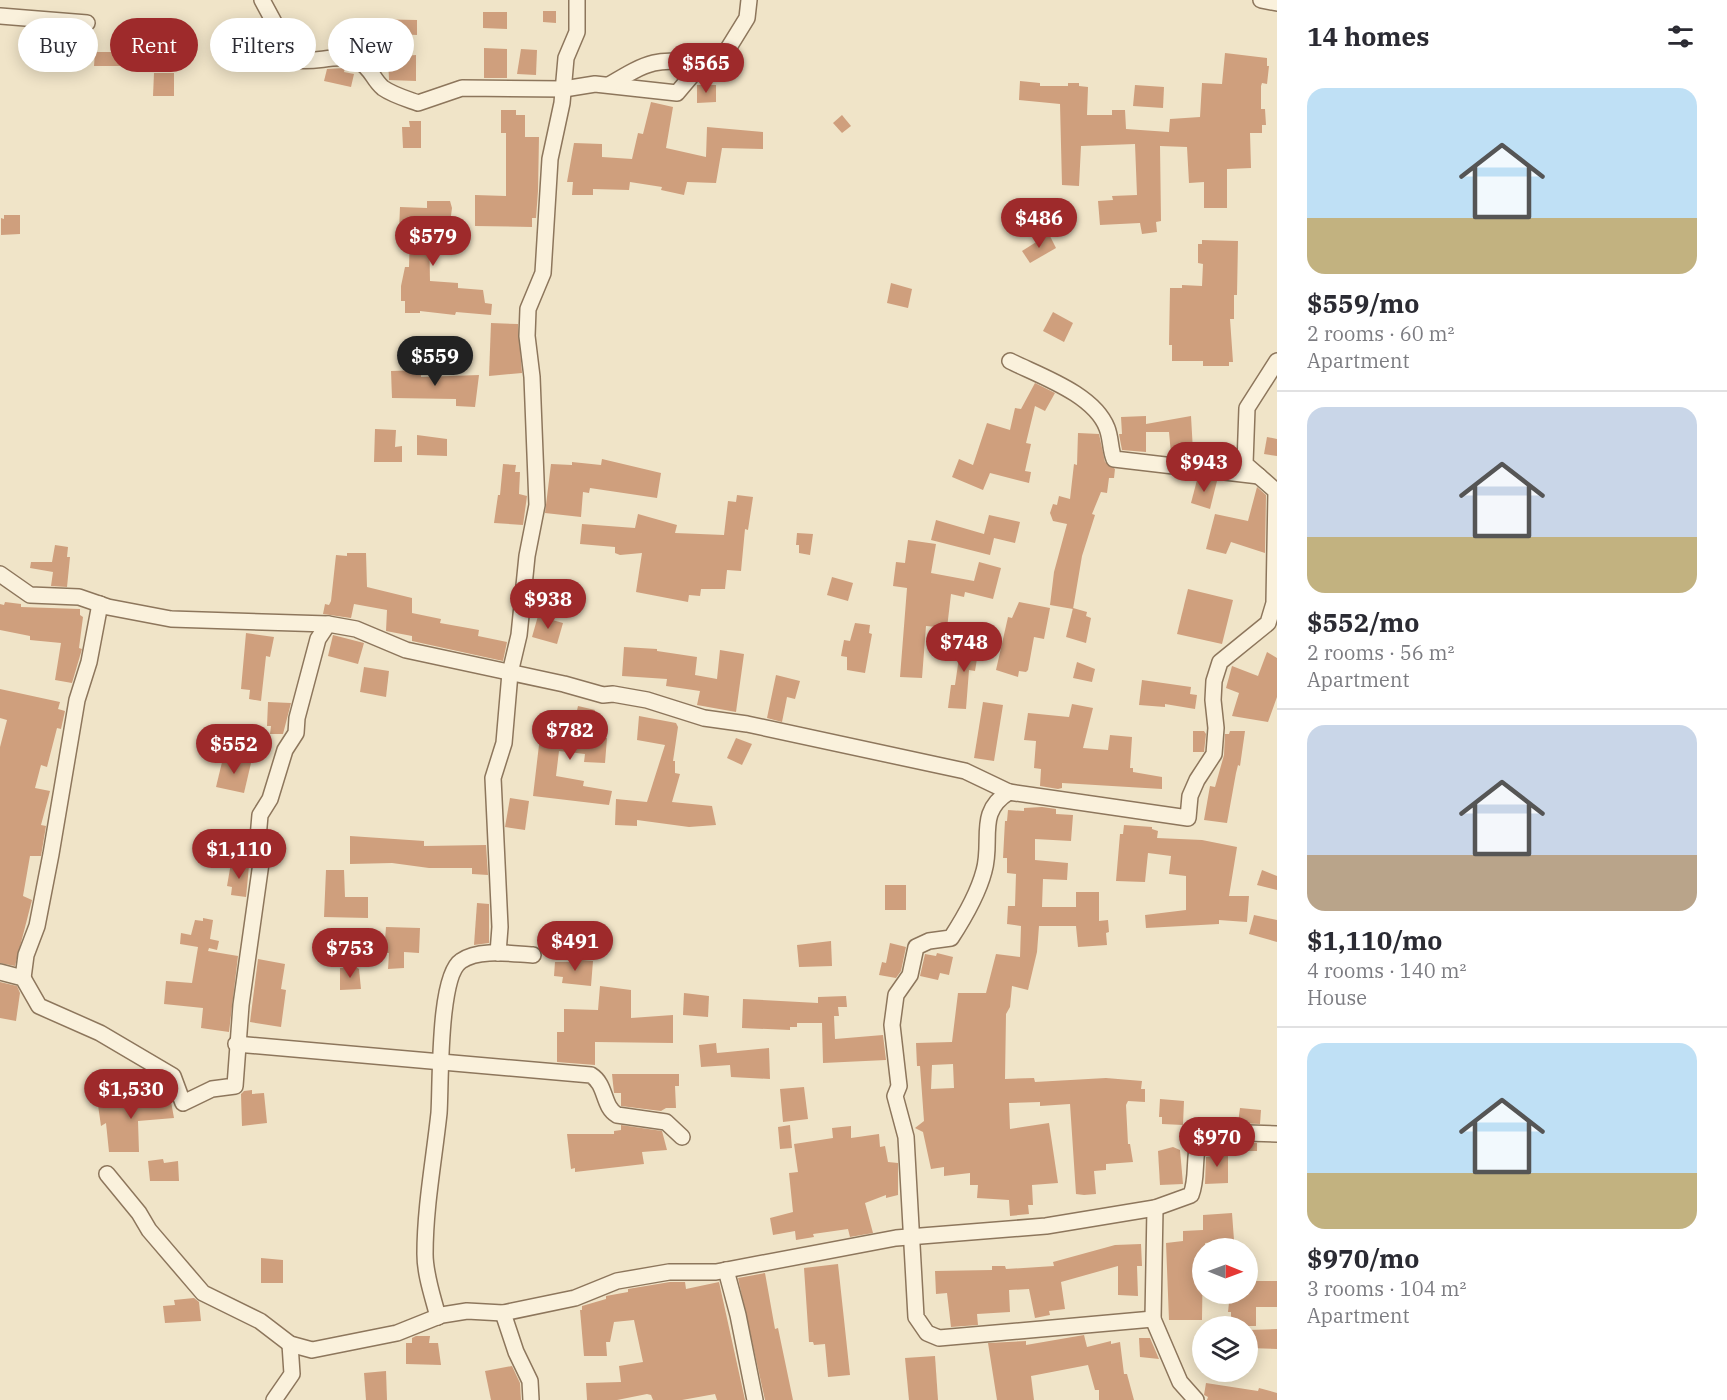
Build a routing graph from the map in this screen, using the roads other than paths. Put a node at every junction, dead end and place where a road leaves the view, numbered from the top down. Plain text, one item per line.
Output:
1 (262, 0) edge
2 (577, 0) edge
3 (749, 0) edge
4 (1262, 0) edge
5 (1277, 3) edge
6 (0, 16) edge
7 (25, 18) edge
8 (703, 66) junction
9 (609, 85) junction
10 (564, 89) junction
11 (1010, 361) dead end
12 (1277, 361) edge
13 (1259, 476) junction
14 (1277, 491) edge
15 (0, 573) edge
16 (100, 604) junction
17 (328, 624) junction
18 (510, 673) junction
19 (1009, 792) junction
20 (498, 953) junction
21 (533, 956) dead end
22 (0, 972) edge
23 (23, 978) junction
24 (236, 1044) junction
25 (440, 1064) junction
26 (1277, 1134) edge
27 (682, 1137) dead end
28 (107, 1174) dead end
29 (1155, 1208) junction
30 (913, 1237) junction
31 (726, 1270) junction
32 (504, 1313) junction
33 (438, 1317) junction
34 (1153, 1319) junction
35 (291, 1344) junction
36 (274, 1400) edge
37 (531, 1400) edge
38 (755, 1400) edge
39 (1196, 1400) edge

1 - 10 street
2 - 10 street
3 - 8 street
4 - 5 street
6 - 7 street
8 - 9 street
8 - 9 street
9 - 10 street
10 - 18 street
11 - 13 street
12 - 13 street
13 - 14 street
14 - 19 street
15 - 16 street
16 - 17 street
16 - 23 street
17 - 18 street
17 - 24 street
18 - 19 street
18 - 20 street
19 - 30 street
20 - 21 street
20 - 25 street
22 - 23 street
23 - 24 street
24 - 25 street
25 - 27 street
25 - 33 street
26 - 29 street
28 - 35 street
29 - 30 street
29 - 34 street
30 - 31 street
30 - 34 street
31 - 32 street
31 - 38 street
32 - 33 street
32 - 37 street
33 - 35 street
34 - 39 street
35 - 36 street

